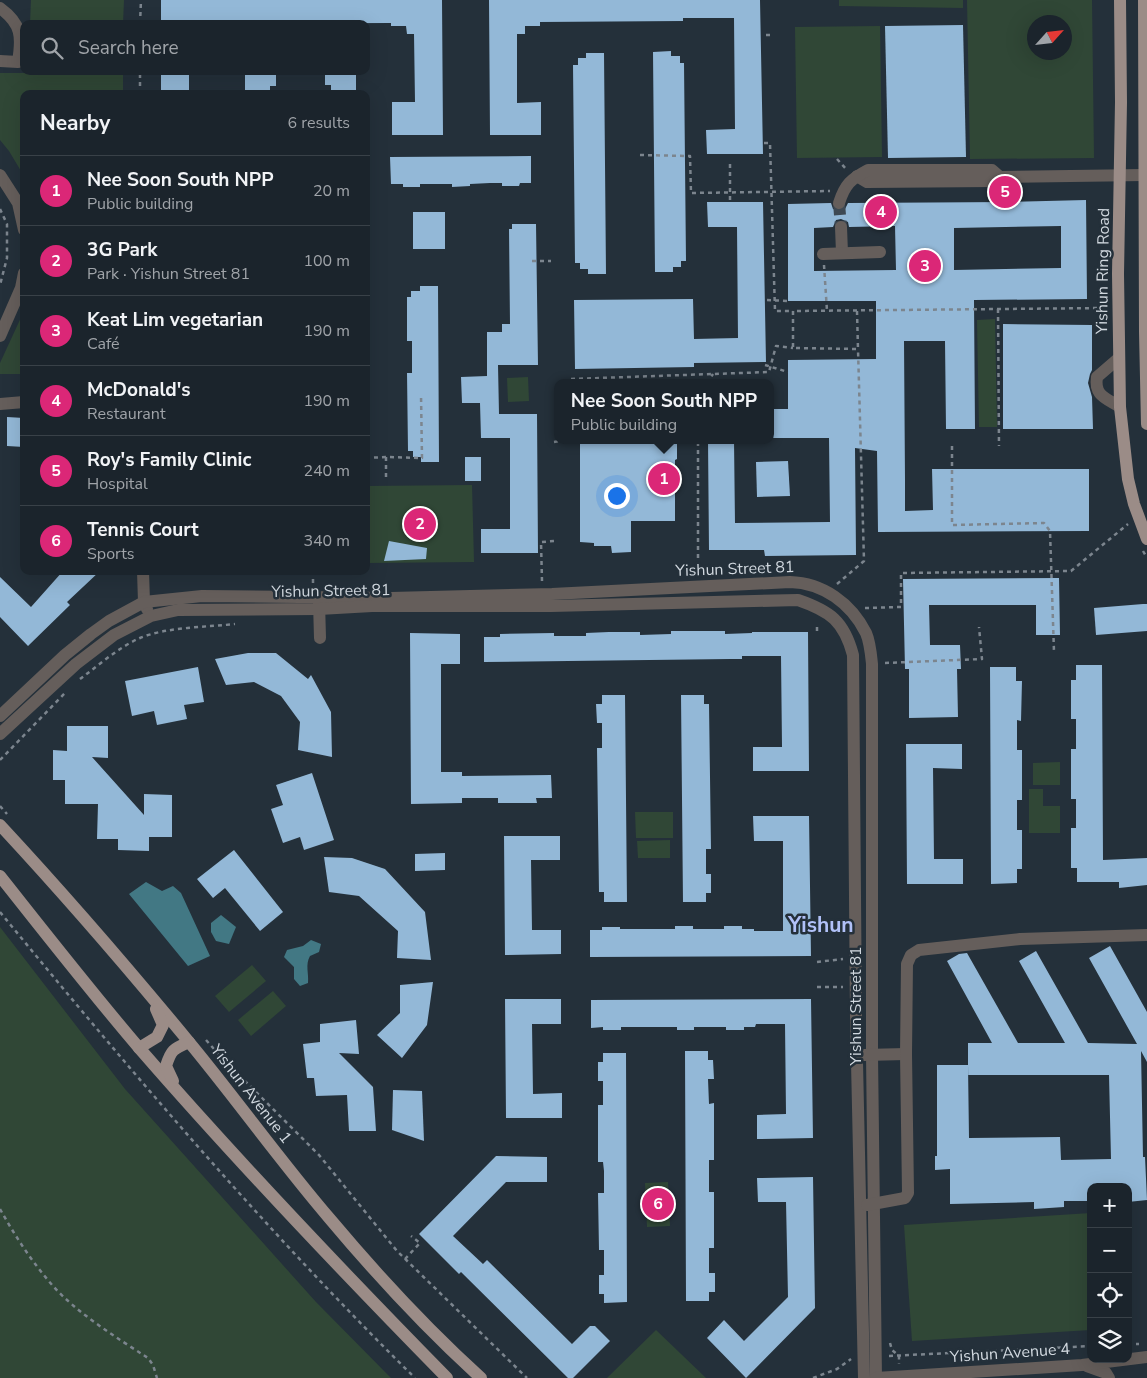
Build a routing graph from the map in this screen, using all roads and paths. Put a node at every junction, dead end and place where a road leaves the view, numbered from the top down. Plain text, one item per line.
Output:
1 (141, 0) edge
2 (1120, 0) edge
3 (1144, 0) edge
4 (0, 8) edge
5 (140, 20) edge
6 (766, 35) dead end
7 (772, 35) dead end
8 (20, 37) edge
9 (20, 48) edge
10 (0, 62) edge
11 (140, 75) edge
12 (140, 90) edge
13 (764, 143) dead end
14 (640, 155) dead end
15 (730, 164) dead end
16 (0, 175) edge
17 (1121, 175) junction
18 (1144, 175) junction
19 (730, 192) junction
20 (772, 192) junction
21 (841, 197) joint
22 (730, 204) dead end
23 (0, 209) edge
24 (20, 212) edge
25 (841, 227) tunnel mouth
26 (880, 252) dead end
27 (824, 254) joint
28 (842, 254) junction
29 (532, 261) dead end
30 (551, 261) dead end
31 (0, 285) edge
32 (20, 292) edge
33 (767, 300) dead end
34 (774, 300) junction
35 (788, 301) dead end
36 (1107, 308) dead end
37 (998, 309) junction
38 (793, 311) junction
39 (827, 311) junction
40 (857, 311) junction
41 (0, 336) edge
42 (793, 348) junction
43 (858, 349) junction
44 (1119, 358) junction
45 (765, 364) dead end
46 (770, 366) junction
47 (788, 372) dead end
48 (713, 374) junction
49 (571, 379) dead end
50 (710, 379) edge
51 (421, 394) dead end
52 (20, 402) edge
53 (0, 404) edge
54 (1120, 407) junction
55 (1147, 424) edge
56 (698, 444) edge
57 (952, 446) dead end
58 (999, 446) dead end
59 (386, 457) junction
60 (370, 458) edge
61 (386, 477) dead end
62 (1130, 523) dead end
63 (1147, 539) edge
64 (555, 541) dead end
65 (1052, 571) junction
66 (707, 574) dead end
67 (144, 575) edge
68 (314, 575) edge
69 (542, 584) dead end
70 (843, 587) dead end
71 (662, 588) junction
72 (596, 591) junction
73 (317, 598) junction
74 (144, 602) junction
75 (391, 602) junction
76 (860, 602) dead end
77 (297, 603) junction
78 (662, 603) junction
79 (598, 605) junction
80 (865, 608) junction
81 (869, 615) dead end
82 (151, 616) junction
83 (817, 620) dead end
84 (243, 623) dead end
85 (979, 627) dead end
86 (817, 631) dead end
87 (320, 638) dead end
88 (1054, 652) dead end
89 (882, 658) dead end
90 (76, 682) dead end
91 (69, 690) dead end
92 (0, 716) edge
93 (0, 734) edge
94 (0, 760) edge
95 (0, 806) edge
96 (12, 820) dead end
97 (0, 825) edge
98 (0, 876) edge
99 (855, 900) junction
100 (872, 900) junction
101 (0, 912) edge
102 (1147, 935) edge
103 (817, 962) dead end
104 (844, 967) dead end
105 (872, 975) junction
106 (850, 978) junction
107 (817, 987) dead end
108 (151, 998) junction
109 (203, 1037) dead end
110 (189, 1042) junction
111 (139, 1048) junction
112 (906, 1054) junction
113 (872, 1055) junction
114 (856, 1056) junction
115 (177, 1090) junction
116 (860, 1205) junction
117 (873, 1205) junction
118 (0, 1209) edge
119 (411, 1236) dead end
120 (405, 1259) junction
121 (1087, 1346) edge
122 (899, 1356) dead end
123 (1147, 1357) edge
124 (849, 1359) dead end
125 (1082, 1365) junction
126 (157, 1378) edge
127 (415, 1378) edge
128 (447, 1378) edge
129 (481, 1378) edge
130 (527, 1378) edge
131 (813, 1378) edge
132 (864, 1378) edge
133 (876, 1378) edge
134 (1109, 1378) edge

1 - 5 path
2 - 17 main road, Yishun Ring Road
3 - 18 main road
4 - 8 street
6 - 7 path
9 - 10 street
11 - 12 path
13 - 20 path
14 - 19 path
15 - 19 path
16 - 24 street
17 - 18 street
17 - 21 street
17 - 44 main road, Yishun Ring Road
18 - 55 main road
19 - 20 path
19 - 22 path
20 - 21 path
20 - 34 path
23 - 31 path
25 - 28 street
26 - 28 street
27 - 28 street
27 - 39 path
29 - 30 path
32 - 41 street
33 - 34 path
34 - 35 path
34 - 38 path
36 - 37 path
37 - 40 path
37 - 58 path
38 - 39 path
38 - 42 path
39 - 40 path
40 - 43 path
42 - 43 path
42 - 46 path
43 - 70 path
44 - 54 main road, Yishun Ring Road
44 - 54 street
45 - 46 path
46 - 47 path
46 - 48 path
48 - 49 path
48 - 50 path
51 - 59 path
52 - 53 street
54 - 63 main road, Yishun Ring Road
56 - 66 path
57 - 65 path
59 - 60 path
59 - 61 path
62 - 65 path
64 - 69 path
65 - 80 path
65 - 88 path
67 - 74 street
68 - 73 path
71 - 72 street, Yishun Street 81
71 - 78 street
71 - 100 street, Yishun Street 81
72 - 75 street, Yishun Street 81
72 - 79 street
73 - 75 street, Yishun Street 81
73 - 77 street, Yishun Street 81
73 - 87 street
74 - 77 street, Yishun Street 81
74 - 82 street
74 - 92 street, Yishun Street 81
75 - 79 street, Yishun Street 81
76 - 80 path
77 - 82 street, Yishun Street 81
78 - 79 street, Yishun Street 81
78 - 99 street, Yishun Street 81
80 - 81 path
82 - 93 street, Yishun Street 81
83 - 86 path
84 - 90 path
85 - 89 path
91 - 94 path
95 - 96 path
97 - 108 main road, Yishun Avenue 1
98 - 111 main road
99 - 100 street
99 - 106 street, Yishun Street 81
100 - 105 street, Yishun Street 81
101 - 127 path
102 - 112 street
103 - 104 path
105 - 106 street
105 - 113 street, Yishun Street 81
106 - 107 path
106 - 114 street, Yishun Street 81
108 - 110 main road, Yishun Avenue 1
108 - 111 main road
109 - 120 path
110 - 115 main road
110 - 129 main road, Yishun Avenue 1
111 - 115 main road
112 - 113 street
112 - 117 street
113 - 114 street
113 - 117 street, Yishun Street 81
114 - 116 street, Yishun Street 81
115 - 128 main road
116 - 117 street
116 - 132 street, Yishun Street 81
117 - 133 street, Yishun Street 81
118 - 126 path
119 - 120 path
120 - 130 path
121 - 122 path
123 - 125 street, Yishun Avenue 4
124 - 131 path
125 - 133 street, Yishun Avenue 4
125 - 134 street

